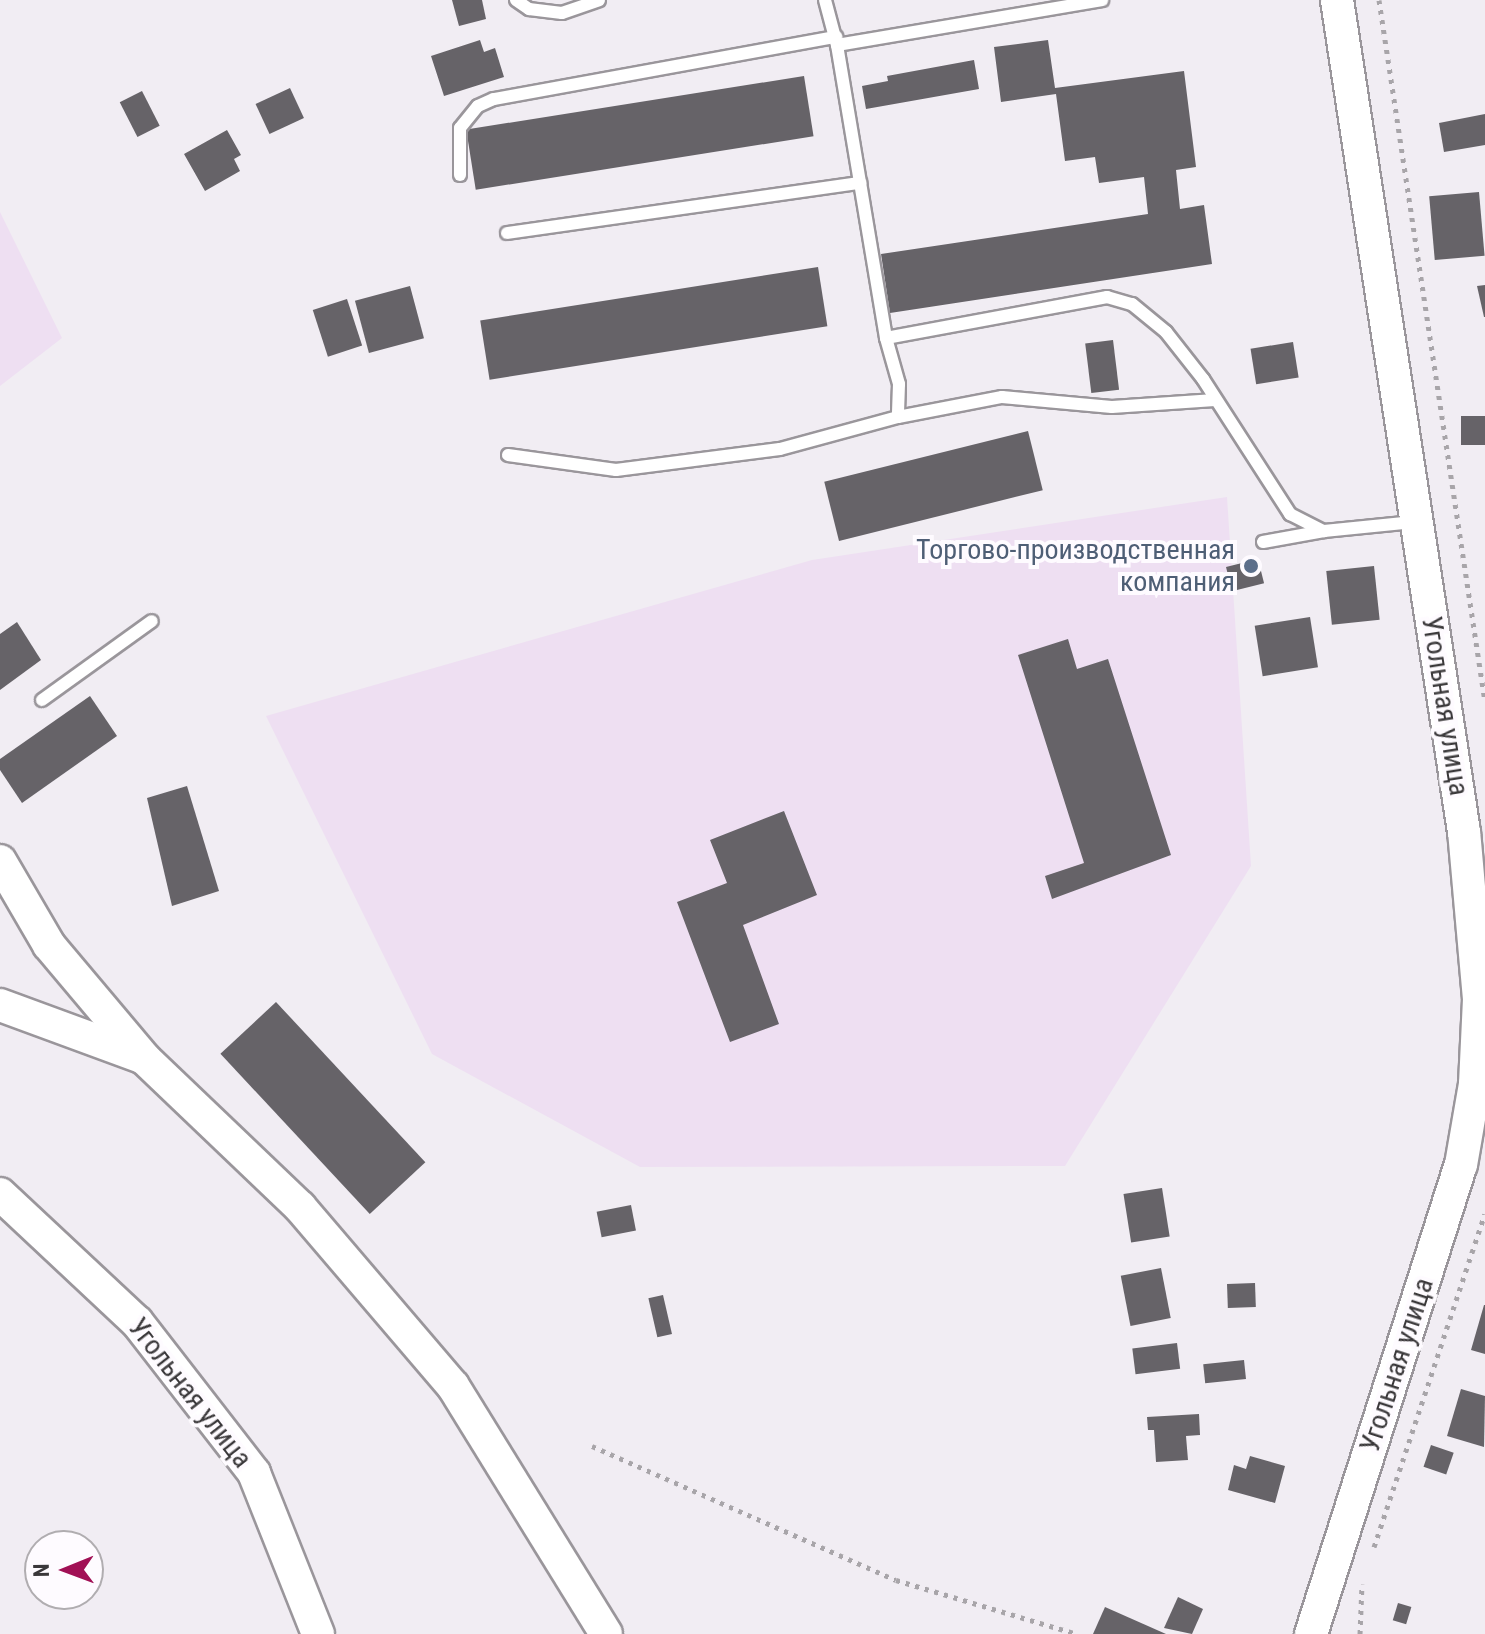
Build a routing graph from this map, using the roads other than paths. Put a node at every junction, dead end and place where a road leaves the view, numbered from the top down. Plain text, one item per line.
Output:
1 (516, 0) edge
2 (599, 0) edge
3 (825, 0) edge
4 (1102, 0) edge
5 (1337, 0) edge
6 (837, 41) junction
7 (460, 175) dead end
8 (860, 183) junction
9 (507, 233) dead end
10 (886, 338) junction
11 (1215, 400) junction
12 (898, 417) junction
13 (508, 455) dead end
14 (1417, 522) junction
15 (1324, 531) junction
16 (1263, 542) dead end
17 (152, 621) dead end
18 (42, 700) dead end
19 (0, 861) edge
20 (0, 1005) edge
21 (144, 1058) junction
22 (0, 1194) edge
23 (318, 1634) edge
24 (606, 1634) edge
25 (1311, 1634) edge

1 - 2 lane
3 - 6 lane
4 - 6 lane
5 - 14 main road, Угольная улица
6 - 7 lane
6 - 8 lane
8 - 9 lane
8 - 10 lane
10 - 11 lane
10 - 12 lane
11 - 12 lane
11 - 15 lane
12 - 13 lane
14 - 15 lane
14 - 25 main road, Угольная улица
15 - 16 lane
17 - 18 lane
19 - 21 main road
20 - 21 main road
21 - 24 main road
22 - 23 main road, Угольная улица

